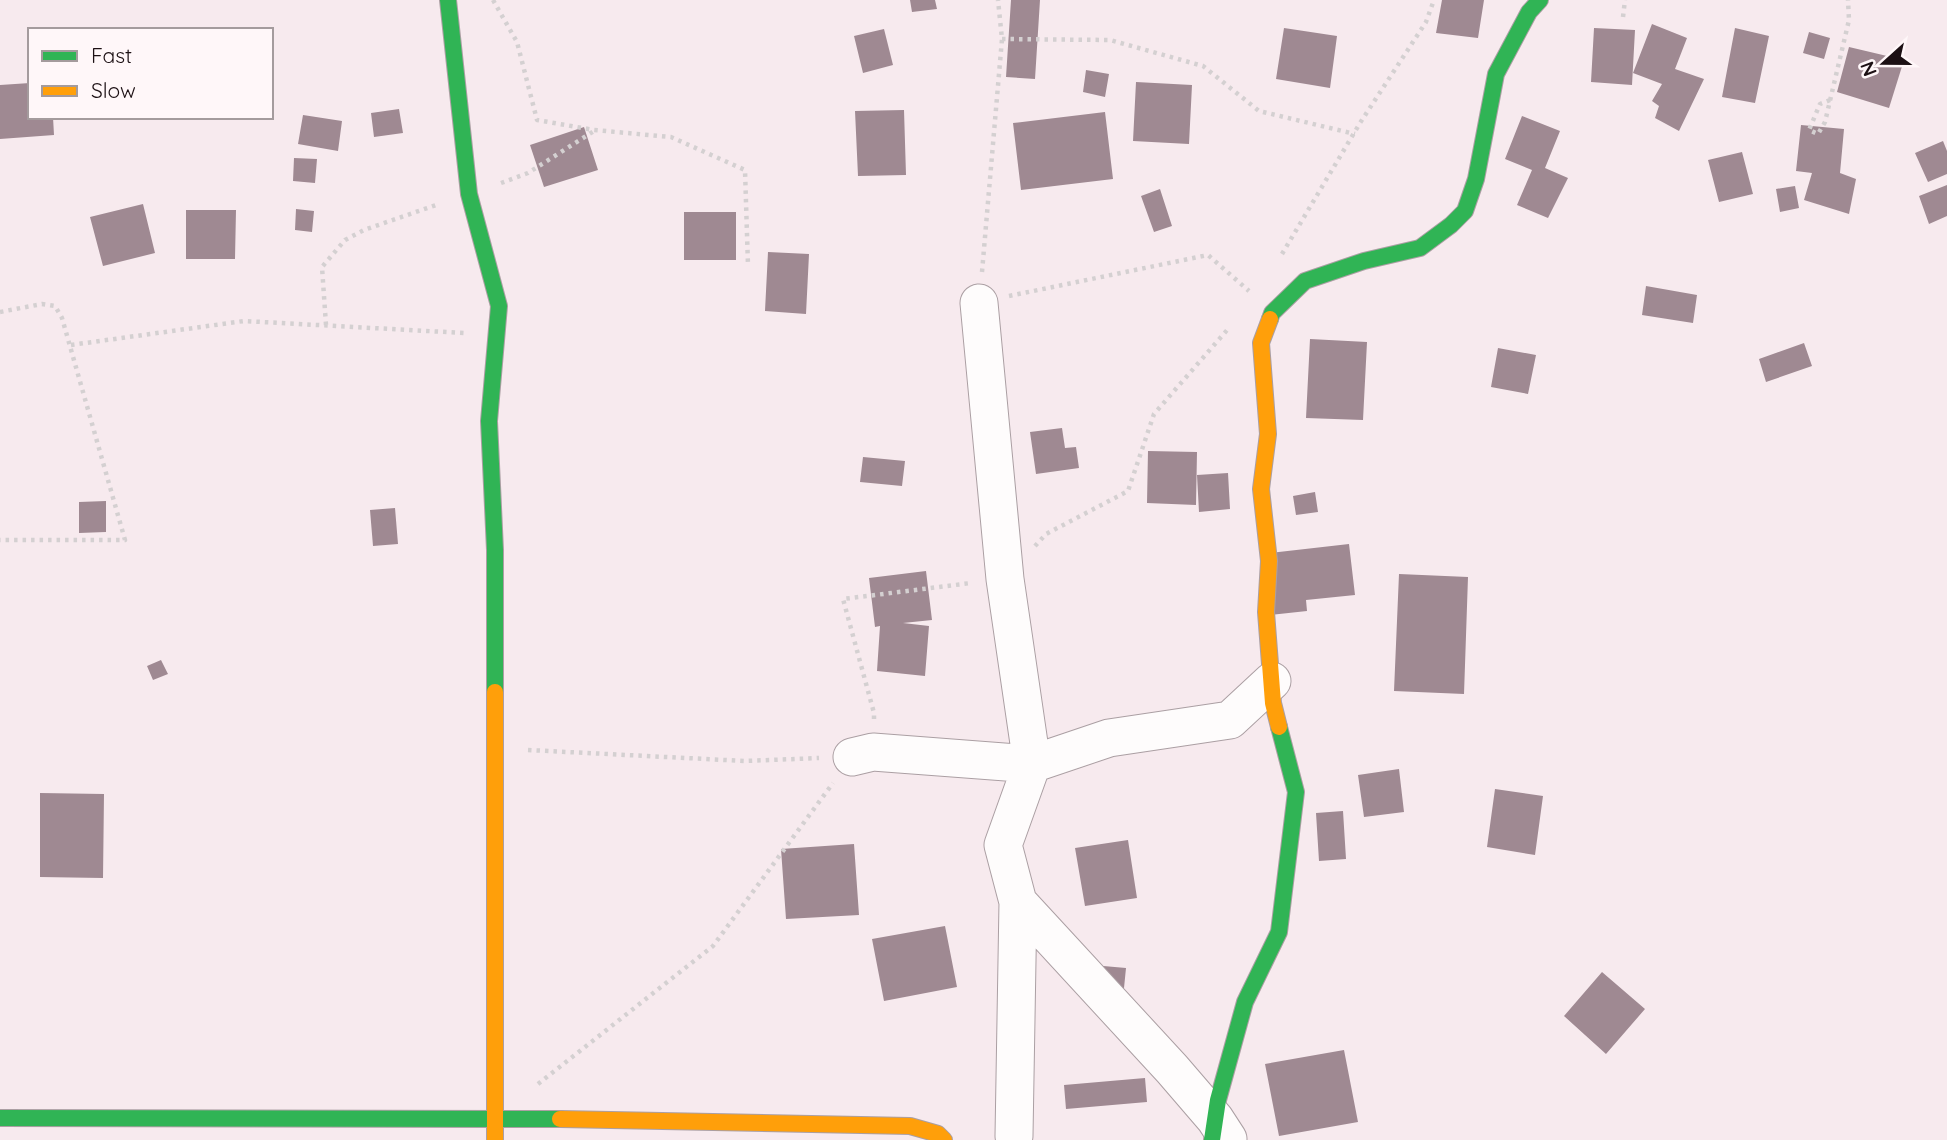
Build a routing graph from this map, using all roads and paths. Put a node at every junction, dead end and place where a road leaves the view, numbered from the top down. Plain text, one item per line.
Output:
1 (449, 0) edge
2 (493, 0) edge
3 (998, 0) edge
4 (1434, 0) edge
5 (1541, 0) edge
6 (1625, 0) edge
7 (1848, 0) edge
8 (1623, 17) dead end
9 (1002, 39) junction
10 (1830, 100) junction
11 (1355, 134) junction
12 (1277, 262) dead end
13 (748, 266) dead end
14 (979, 303) junction
15 (0, 312) edge
16 (1272, 313) junction
17 (1230, 326) dead end
18 (471, 333) dead end
19 (71, 345) junction
20 (0, 540) edge
21 (1005, 579) junction
22 (1272, 681) junction
23 (517, 750) dead end
24 (863, 755) junction
25 (1032, 764) junction
26 (1018, 902) junction
27 (0, 1118) edge
28 (495, 1118) junction
29 (1219, 1133) edge
30 (1014, 1136) dead end
31 (495, 1140) edge
32 (944, 1140) edge

1 - 28 street
2 - 13 path
3 - 9 path
4 - 11 path
5 - 16 street
6 - 8 path
7 - 10 path
9 - 11 path
9 - 14 path
10 - 10 path
11 - 12 path
14 - 16 path
14 - 21 street
15 - 19 path
16 - 22 street
17 - 21 path
18 - 19 path
19 - 20 path
21 - 24 path
21 - 25 street
22 - 25 street
22 - 29 street
23 - 24 path
24 - 25 street
24 - 28 path
25 - 26 street
26 - 29 street
26 - 30 street
27 - 28 street
28 - 31 street
28 - 32 street

